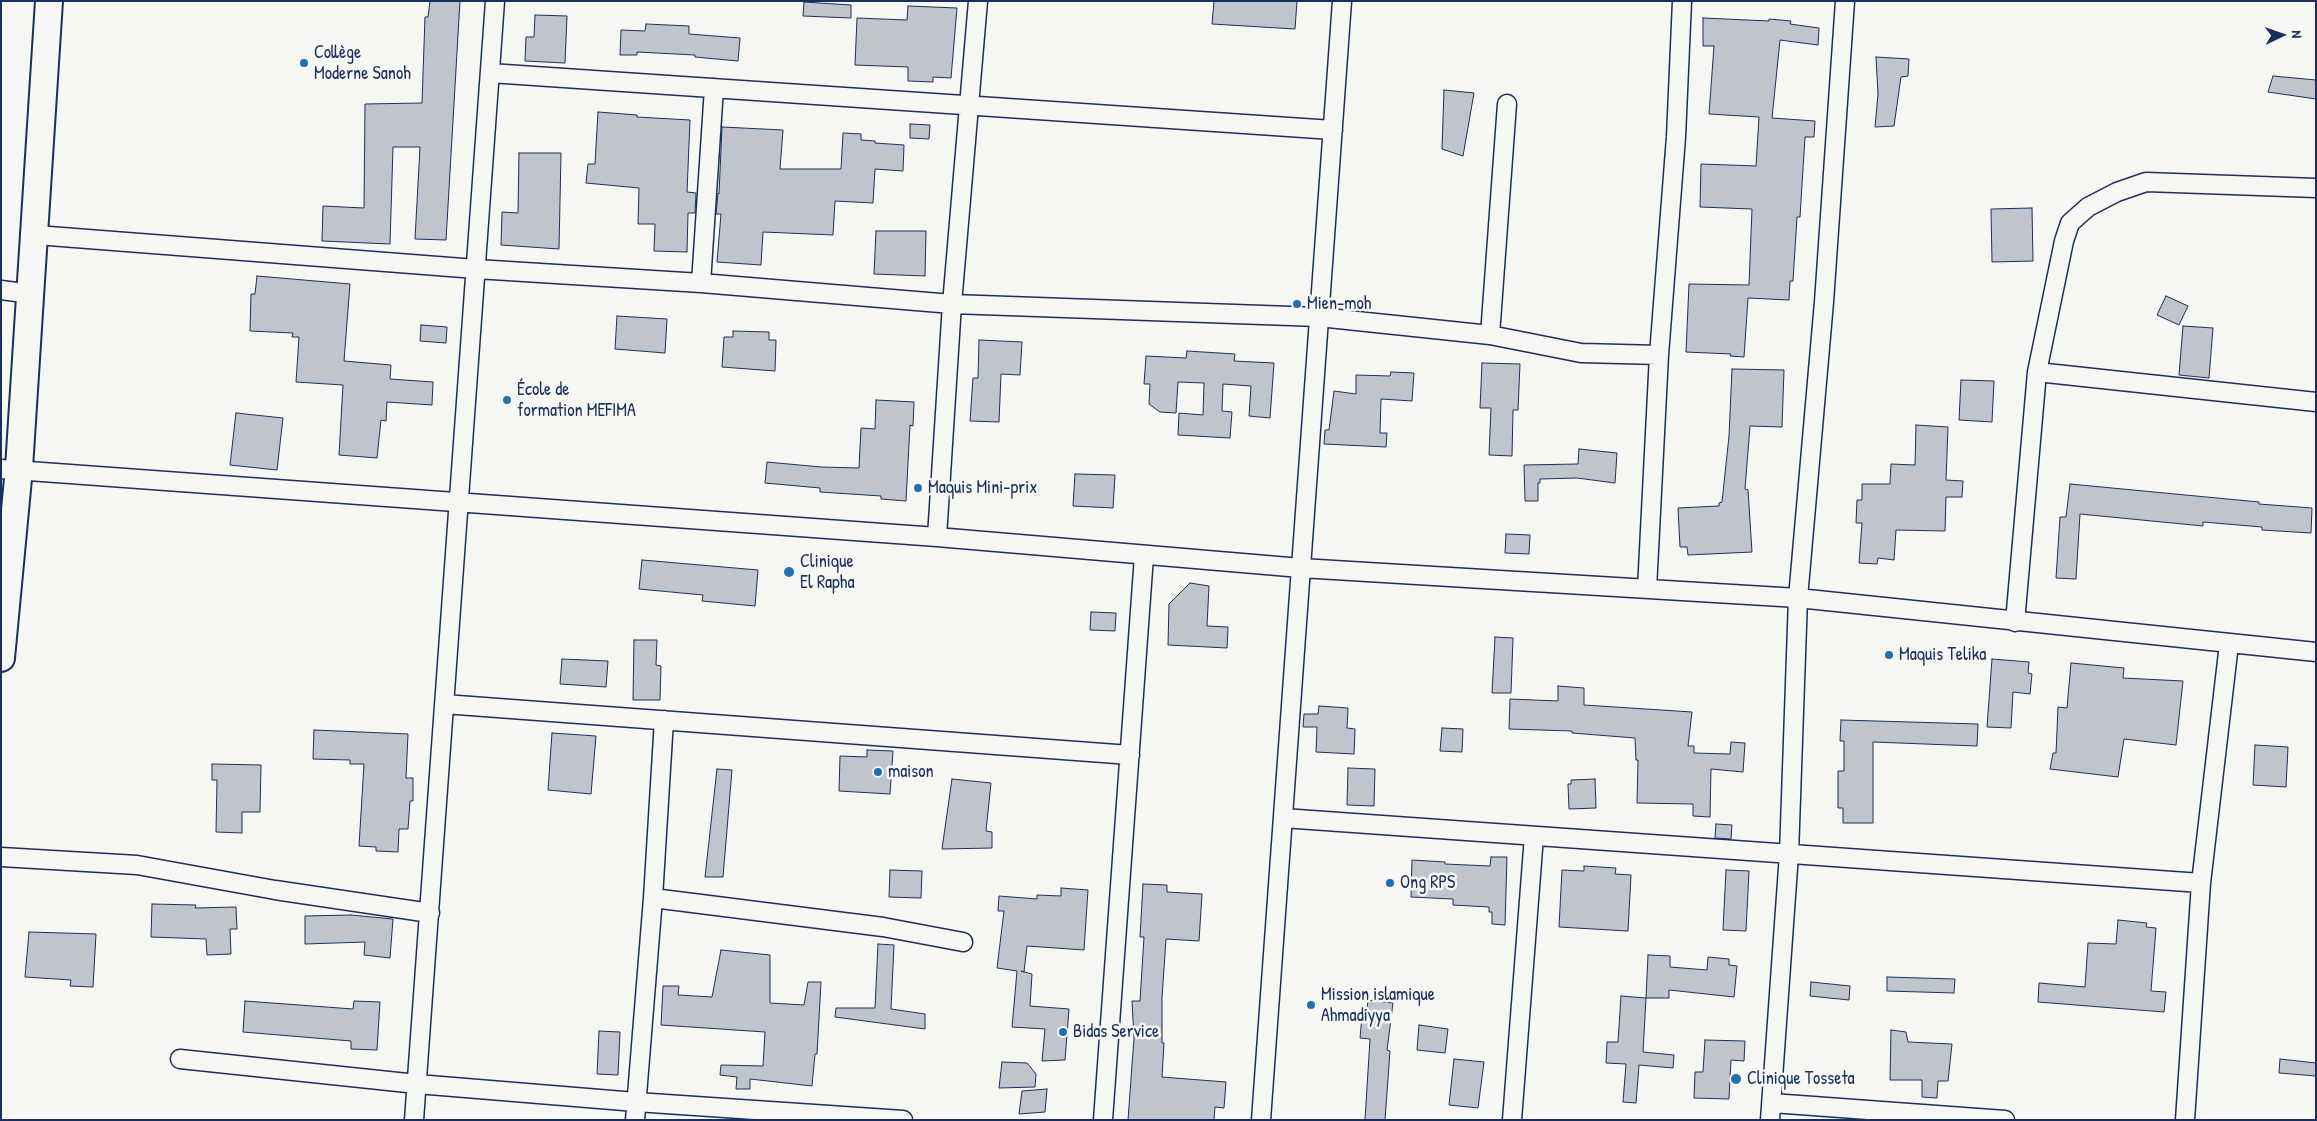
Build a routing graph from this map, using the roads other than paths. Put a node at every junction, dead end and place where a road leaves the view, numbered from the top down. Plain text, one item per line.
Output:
1 (49, 1) edge
2 (495, 1) edge
3 (978, 1) edge
4 (1342, 1) edge
5 (1682, 1) edge
6 (1845, 1) edge
7 (490, 73) junction
8 (714, 88) junction
9 (1507, 104) dead end
10 (969, 107) junction
11 (1333, 130) junction
12 (2316, 188) edge
13 (36, 235) junction
14 (476, 269) junction
15 (701, 283) junction
16 (1, 290) edge
17 (32, 294) junction
18 (952, 304) junction
19 (1319, 317) junction
20 (1490, 335) junction
21 (1659, 355) junction
22 (2037, 372) junction
23 (2316, 402) edge
24 (10, 468) edge
25 (459, 502) junction
26 (936, 537) junction
27 (1144, 556) junction
28 (1301, 568) junction
29 (1647, 589) junction
30 (1798, 598) junction
31 (2015, 622) junction
32 (2229, 644) junction
33 (2316, 652) edge
34 (1, 658) edge
35 (444, 704) junction
36 (664, 720) junction
37 (1130, 755) junction
38 (1283, 818) junction
39 (1534, 836) junction
40 (1788, 854) junction
41 (1, 857) edge
42 (2201, 883) junction
43 (653, 898) junction
44 (430, 913) junction
45 (963, 942) dead end
46 (180, 1059) dead end
47 (417, 1084) junction
48 (636, 1111) edge
49 (1771, 1111) edge
50 (1975, 1119) edge
51 (414, 1120) edge
52 (903, 1120) edge
53 (1103, 1120) edge
54 (1261, 1120) edge
55 (1512, 1120) edge
56 (2005, 1120) edge
57 (2185, 1120) edge

1 - 13 street
2 - 7 street
3 - 10 street
4 - 11 street
5 - 21 street
6 - 30 street
7 - 8 street
7 - 14 street
8 - 10 street
8 - 15 street
9 - 20 street
10 - 11 street
10 - 18 street
11 - 19 street
12 - 22 street
13 - 14 street
13 - 17 street
14 - 15 street
14 - 25 street
15 - 18 street
16 - 17 street
17 - 24 street
18 - 19 street
18 - 26 street
19 - 20 street
19 - 28 street
20 - 21 street
21 - 29 street
22 - 23 street
22 - 31 street
24 - 25 street
24 - 34 street
25 - 26 street
25 - 35 street
26 - 27 street
27 - 28 street
27 - 37 street
28 - 29 street
28 - 38 street
29 - 30 street
30 - 31 street
30 - 40 street
31 - 32 street
32 - 33 street
32 - 42 street
35 - 36 street
35 - 44 street
36 - 37 street
36 - 43 street
37 - 53 street
38 - 39 street
38 - 54 street
39 - 40 street
39 - 55 street
40 - 42 street
40 - 49 street
41 - 44 street
42 - 57 street
43 - 45 street
43 - 48 street
44 - 47 street
46 - 47 street
47 - 48 street
47 - 51 street
48 - 52 street
49 - 50 street
50 - 56 street

